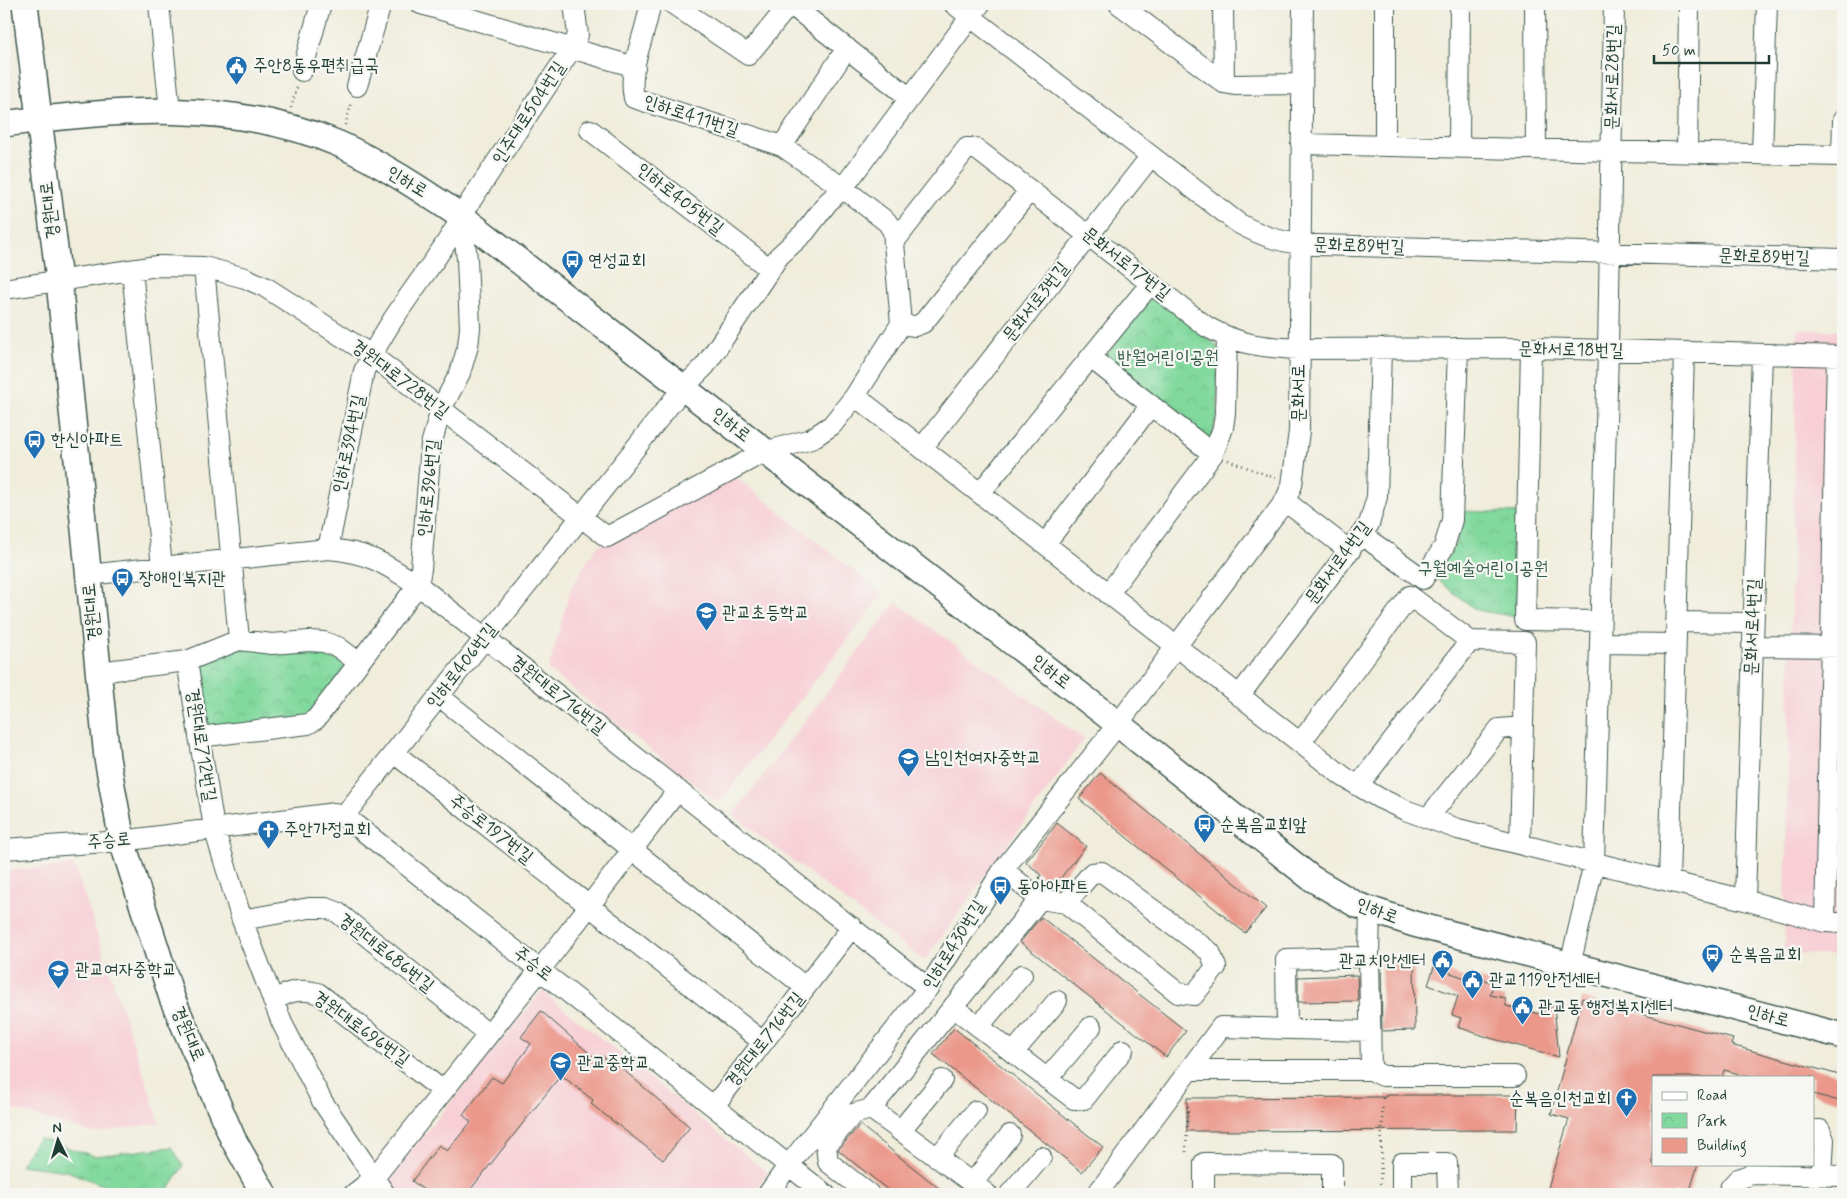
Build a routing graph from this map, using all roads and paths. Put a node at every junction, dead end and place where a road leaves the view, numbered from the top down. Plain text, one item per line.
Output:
1 (25, 4) edge
2 (160, 4) edge
3 (321, 4) edge
4 (381, 4) edge
5 (424, 4) edge
6 (574, 4) edge
7 (650, 4) edge
8 (673, 4) edge
9 (790, 4) edge
10 (954, 4) edge
11 (1223, 4) edge
12 (1303, 4) edge
13 (1385, 4) edge
14 (1460, 4) edge
15 (1535, 4) edge
16 (1614, 4) edge
17 (1689, 4) edge
18 (1767, 4) edge
19 (1126, 6) edge
20 (975, 10) edge
21 (572, 48) junction
22 (847, 48) junction
23 (634, 67) junction
24 (302, 71) joint
25 (1224, 83) junction
26 (1302, 84) junction
27 (357, 86) joint
28 (910, 98) junction
29 (170, 111) junction
30 (39, 119) junction
31 (1843, 120) edge
32 (4, 124) edge
33 (286, 127) junction
34 (590, 130) dead end
35 (339, 144) junction
36 (1301, 144) junction
37 (782, 146) junction
38 (1385, 146) junction
39 (1459, 147) junction
40 (1536, 149) junction
41 (1612, 151) junction
42 (1687, 152) junction
43 (1762, 154) junction
44 (1151, 156) junction
45 (1842, 156) edge
46 (843, 188) junction
47 (1030, 190) junction
48 (462, 218) junction
49 (1089, 235) junction
50 (894, 242) junction
51 (1301, 244) junction
52 (1609, 252) junction
53 (1843, 259) edge
54 (204, 267) junction
55 (770, 269) junction
56 (132, 270) junction
57 (59, 281) junction
58 (1151, 283) junction
59 (4, 289) edge
60 (901, 324) junction
61 (1227, 337) junction
62 (1381, 348) junction
63 (1458, 348) junction
64 (1531, 348) junction
65 (1298, 349) junction
66 (1608, 351) junction
67 (1684, 353) junction
68 (1762, 354) junction
69 (371, 355) junction
70 (1840, 356) edge
71 (1091, 358) junction
72 (684, 388) junction
73 (855, 396) junction
74 (1151, 405) junction
75 (441, 409) junction
76 (922, 448) junction
77 (764, 452) junction
78 (1213, 454) junction
79 (1289, 493) junction
80 (980, 494) junction
81 (581, 517) junction
82 (1356, 543) junction
83 (1045, 544) junction
84 (328, 549) junction
85 (231, 559) junction
86 (162, 567) junction
87 (88, 575) junction
88 (418, 585) junction
89 (1108, 594) junction
90 (1600, 621) junction
91 (1676, 622) junction
92 (1753, 623) junction
93 (485, 638) junction
94 (239, 640) junction
95 (1470, 641) junction
96 (1600, 643) junction
97 (1675, 644) junction
98 (1176, 646) junction
99 (1752, 646) junction
100 (1837, 647) edge
101 (187, 661) junction
102 (358, 662) junction
103 (98, 672) junction
104 (439, 696) junction
105 (1239, 696) junction
106 (1118, 724) junction
107 (1523, 727) junction
108 (199, 738) junction
109 (1300, 743) junction
110 (394, 753) junction
111 (1358, 786) junction
112 (678, 790) junction
113 (344, 816) junction
114 (1428, 818) junction
115 (214, 828) junction
116 (122, 841) junction
117 (1520, 844) junction
118 (4, 849) edge
119 (632, 850) junction
120 (1594, 863) junction
121 (1003, 870) junction
122 (1669, 881) junction
123 (1040, 900) junction
124 (1745, 900) junction
125 (1066, 903) junction
126 (589, 906) junction
127 (1370, 911) junction
128 (242, 920) junction
129 (1834, 922) edge
130 (852, 927) junction
131 (1356, 957) dead end
132 (1570, 964) junction
133 (540, 970) junction
134 (1022, 975) dead end
135 (805, 987) junction
136 (928, 988) junction
137 (273, 1001) junction
138 (1058, 1001) dead end
139 (954, 1007) junction
140 (979, 1026) junction
141 (1091, 1027) dead end
142 (1287, 1029) junction
143 (1370, 1030) junction
144 (488, 1034) junction
145 (1843, 1036) edge
146 (764, 1042) junction
147 (1123, 1050) dead end
148 (1013, 1052) junction
149 (1189, 1070) junction
150 (1377, 1073) junction
151 (1515, 1076) dead end
152 (1047, 1079) junction
153 (942, 1080) dead end
154 (442, 1091) junction
155 (714, 1106) junction
156 (871, 1109) junction
157 (976, 1111) dead end
158 (1814, 1130) edge
159 (900, 1131) junction
160 (1010, 1135) dead end
161 (1186, 1152) dead end
162 (1041, 1157) dead end
163 (937, 1158) junction
164 (788, 1166) junction
165 (1822, 1175) junction
166 (1843, 1176) edge
167 (1736, 1179) edge
168 (379, 1187) edge
169 (979, 1189) edge
170 (264, 1194) edge
171 (354, 1194) edge
172 (768, 1194) edge
173 (826, 1194) edge
174 (869, 1194) edge
175 (1010, 1194) edge
176 (1097, 1194) edge
177 (1204, 1194) edge
178 (1332, 1194) edge
179 (1380, 1194) edge
180 (1402, 1194) edge
181 (1448, 1194) edge

1 - 30 main road, 경원대로
2 - 29 street
3 - 24 street
4 - 27 street
5 - 21 street
6 - 21 street, 인주대로504번길
7 - 23 street, 인하로411번길
8 - 9 street
9 - 22 street
10 - 20 street, 문화로89번길
11 - 25 street
12 - 26 street, 문화서로
13 - 38 street
14 - 39 street
15 - 40 street
16 - 41 street, 문화서로28번길
17 - 42 street
18 - 43 street
19 - 25 street
20 - 28 street
20 - 44 street, 문화로89번길
21 - 23 street
21 - 48 street, 인주대로504번길
22 - 28 street
22 - 37 street
23 - 37 street, 인하로411번길
24 - 33 path
25 - 26 street
26 - 36 street, 문화서로
27 - 35 path
28 - 46 street
29 - 30 main road, 인하로
29 - 33 main road, 인하로
30 - 32 main road, 인하로
30 - 57 main road, 경원대로
31 - 45 street
33 - 35 main road, 인하로
34 - 55 street, 인하로405번길
35 - 48 main road, 인하로
36 - 38 street, 문화서로28번길
36 - 51 street, 문화서로
37 - 46 street, 인하로411번길
38 - 39 street, 문화서로28번길
39 - 40 street, 문화서로28번길
40 - 41 street, 문화서로28번길
41 - 42 street, 문화서로28번길
41 - 52 street
42 - 43 street, 문화서로28번길
43 - 45 street, 문화서로28번길
44 - 49 street, 문화서로3번길
44 - 51 street, 문화로89번길
46 - 50 street, 인하로411번길
46 - 55 street
47 - 49 street, 문화서로17번길
47 - 50 street, 문화서로17번길
47 - 60 street
48 - 69 street, 인하로394번길
48 - 72 main road, 인하로
48 - 75 street, 인하로396번길
49 - 58 street, 문화서로17번길
49 - 76 street, 문화서로3번길
50 - 60 street, 인하로411번길
51 - 52 street, 문화로89번길
51 - 65 street, 문화서로
52 - 53 street, 문화로89번길
52 - 66 street
54 - 56 street, 경원대로728번길
54 - 69 street, 경원대로728번길
54 - 85 street
55 - 72 street
56 - 57 street, 경원대로728번길
56 - 86 street
57 - 59 street, 경원대로728번길
57 - 87 main road, 경원대로
58 - 61 street, 문화서로17번길
58 - 71 street
60 - 73 street
61 - 65 street, 문화서로17번길
61 - 78 street
62 - 63 street, 문화서로18번길
62 - 65 street, 문화서로18번길
62 - 82 street, 문화서로4번길
63 - 64 street, 문화서로18번길
63 - 82 street
64 - 66 street, 문화서로18번길
64 - 90 street
65 - 79 street, 문화서로
66 - 67 street, 문화서로18번길
66 - 90 street
67 - 68 street, 문화서로18번길
67 - 91 street
68 - 70 street, 문화서로18번길
68 - 92 street, 문화서로4번길
69 - 75 street, 경원대로728번길
69 - 84 street, 인하로394번길
70 - 100 street
71 - 74 street
71 - 80 street
72 - 77 main road, 인하로
72 - 81 street, 인하로406번길
73 - 76 street
73 - 77 street
74 - 78 street
74 - 83 street
75 - 81 street, 경원대로728번길
75 - 88 street, 인하로396번길
76 - 80 street
77 - 81 street
77 - 106 main road, 인하로
78 - 79 path
78 - 89 street
79 - 82 street
79 - 98 street, 문화서로
80 - 83 street
81 - 93 street, 인하로406번길
82 - 105 street, 문화서로4번길
83 - 89 street
84 - 85 street, 경원대로716번길
84 - 88 street, 경원대로716번길
85 - 86 street, 경원대로716번길
85 - 94 street
86 - 87 street, 경원대로716번길
87 - 103 main road, 경원대로
88 - 93 street, 경원대로716번길
88 - 102 street
89 - 98 street
90 - 96 street
91 - 92 street
91 - 97 street
92 - 99 street, 문화서로4번길
93 - 104 street, 인하로406번길
93 - 112 street, 경원대로716번길
94 - 101 street
94 - 102 street
95 - 107 street
95 - 109 street
95 - 111 street
96 - 97 street
96 - 120 street
97 - 122 street
98 - 105 street
98 - 106 street, 문화서로
99 - 100 street
99 - 124 street, 문화서로4번길
100 - 129 street
101 - 103 street
101 - 108 street, 경원대로712번길
102 - 108 street
103 - 116 main road, 경원대로
104 - 110 street, 인하로406번길
104 - 119 street
105 - 109 street
106 - 121 street, 인하로430번길
106 - 127 main road, 인하로
107 - 114 street
107 - 117 street
108 - 115 street, 경원대로712번길
109 - 111 street
110 - 113 street, 인하로406번길
110 - 126 street, 주승로197번길
111 - 114 street
112 - 119 street
112 - 130 street, 경원대로716번길
113 - 115 street, 주승로
113 - 133 street, 주승로
114 - 117 street
115 - 116 street, 주승로
115 - 128 street
116 - 118 street, 주승로
116 - 170 main road, 경원대로
117 - 120 street
119 - 126 street
119 - 135 street
120 - 122 street
120 - 132 street
121 - 123 street
121 - 136 street, 인하로430번길
122 - 124 street
123 - 125 street
123 - 139 street
124 - 129 street
125 - 125 street
126 - 133 street
126 - 146 street, 주승로197번길
127 - 132 main road, 인하로
127 - 143 street
128 - 137 street
128 - 144 street, 경원대로686번길
130 - 135 street, 경원대로716번길
130 - 136 street, 경원대로716번길
131 - 142 street
132 - 145 main road, 인하로
133 - 144 street
133 - 155 street, 주승로
134 - 140 street
135 - 146 street, 경원대로716번길
136 - 164 street, 인하로430번길
137 - 154 street, 경원대로696번길
137 - 168 street
138 - 148 street
139 - 140 street
139 - 156 street
140 - 148 street
141 - 152 street
142 - 143 street
142 - 149 street
143 - 150 street
144 - 154 street
146 - 155 street, 경원대로716번길
147 - 152 street
148 - 152 street
149 - 150 street
149 - 161 path
149 - 176 street
150 - 151 street
150 - 179 path
153 - 159 street
154 - 168 street
155 - 164 street, 주승로
156 - 159 street
156 - 174 street
157 - 163 street
158 - 165 street
159 - 163 street
160 - 169 street
162 - 175 street
163 - 169 street
164 - 172 street, 인하로430번길
164 - 173 street, 주승로
165 - 166 street
165 - 167 street
168 - 171 street
177 - 178 street
180 - 181 street

